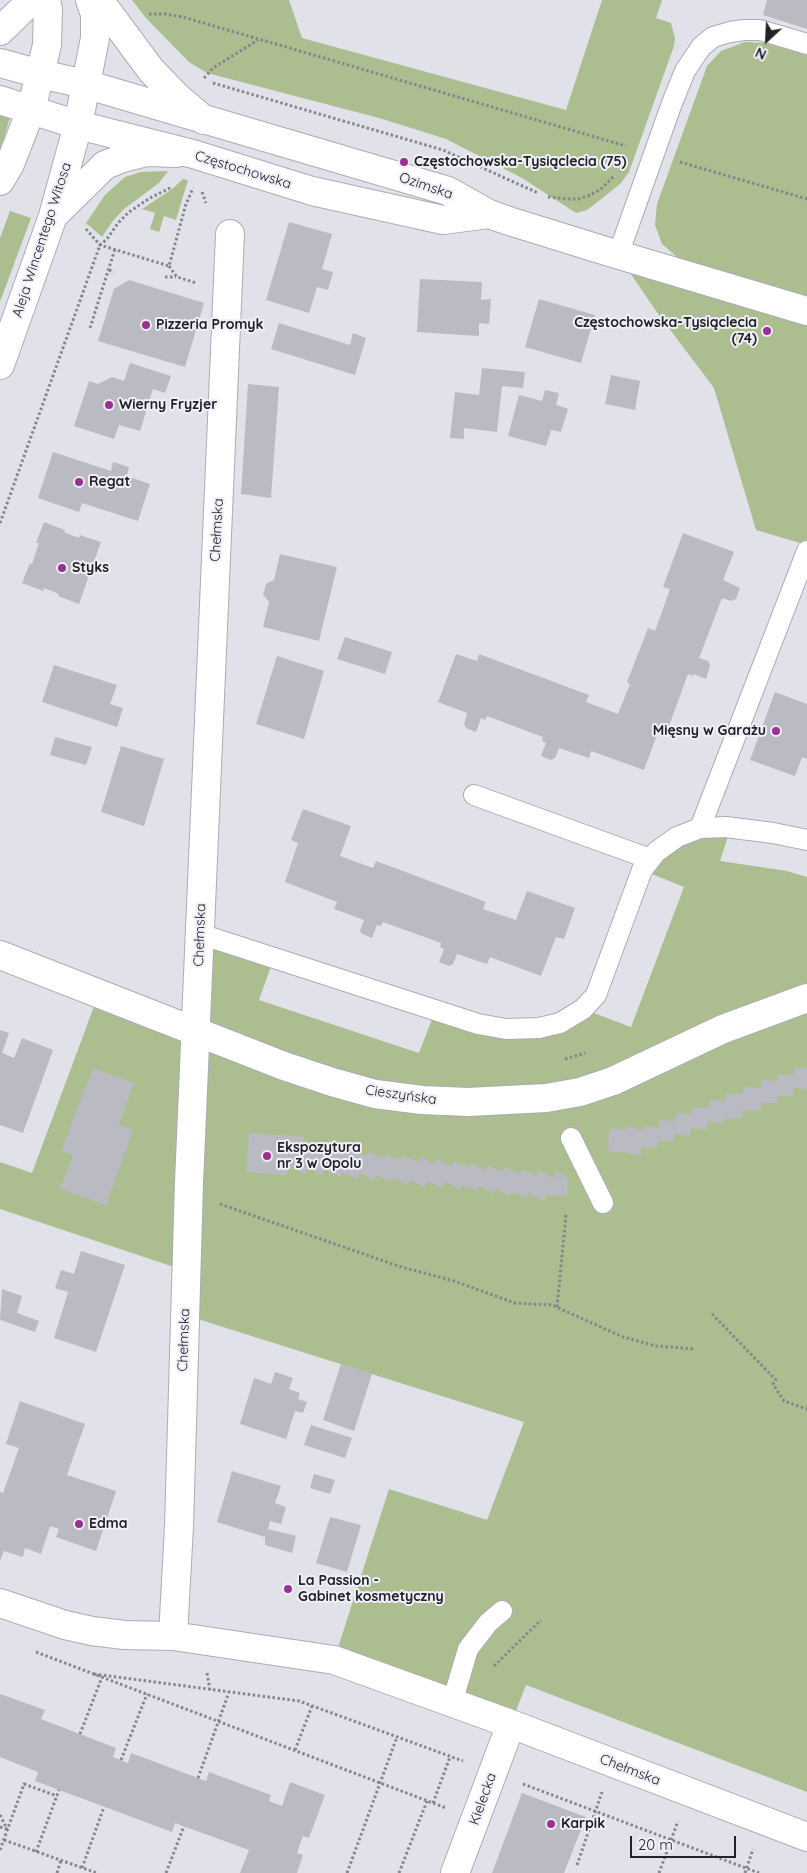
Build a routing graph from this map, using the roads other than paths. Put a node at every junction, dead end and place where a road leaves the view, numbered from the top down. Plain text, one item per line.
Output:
1 (32, 0) edge
2 (46, 0) edge
3 (90, 0) edge
4 (99, 0) edge
5 (0, 31) edge
6 (807, 44) edge
7 (0, 62) edge
8 (40, 74) junction
9 (85, 84) junction
10 (0, 100) edge
11 (31, 110) junction
12 (204, 120) junction
13 (78, 125) junction
14 (194, 154) junction
15 (0, 181) edge
16 (489, 214) junction
17 (53, 216) junction
18 (230, 234) dead end
19 (618, 255) junction
20 (807, 311) edge
21 (0, 366) edge
22 (807, 551) edge
23 (474, 795) dead end
24 (700, 828) junction
25 (807, 840) edge
26 (650, 859) junction
27 (200, 934) junction
28 (0, 956) edge
29 (807, 998) edge
30 (196, 1031) junction
31 (571, 1138) dead end
32 (603, 1203) dead end
33 (0, 1604) edge
34 (502, 1611) dead end
35 (173, 1636) junction
36 (452, 1703) junction
37 (511, 1724) junction
38 (807, 1837) edge
39 (455, 1873) edge

1 - 5 street
2 - 8 street
3 - 9 street, Aleja Wincentego Witosa
4 - 12 street
6 - 19 lane
7 - 8 street
8 - 9 street, Ozimska
8 - 11 street
9 - 12 street, Ozimska
9 - 13 street, Aleja Wincentego Witosa
10 - 11 street, Częstochowska
11 - 13 street, Częstochowska
11 - 15 street
12 - 16 street, Ozimska
13 - 14 street, Częstochowska
13 - 17 street, Aleja Wincentego Witosa
14 - 16 street, Częstochowska
14 - 17 street
16 - 19 street, Ozimska
17 - 21 street, Aleja Wincentego Witosa
18 - 27 street, Chełmska
19 - 20 street, Ozimska
22 - 24 lane
23 - 26 lane
24 - 25 lane
24 - 26 lane
26 - 27 lane
27 - 30 street, Chełmska
28 - 30 street, Cieszyńska
29 - 30 street, Cieszyńska
30 - 35 street, Chełmska
31 - 32 lane
33 - 35 street, Chełmska
34 - 36 lane
35 - 36 street, Chełmska
36 - 37 street, Chełmska
37 - 38 street, Chełmska
37 - 39 street, Kielecka

